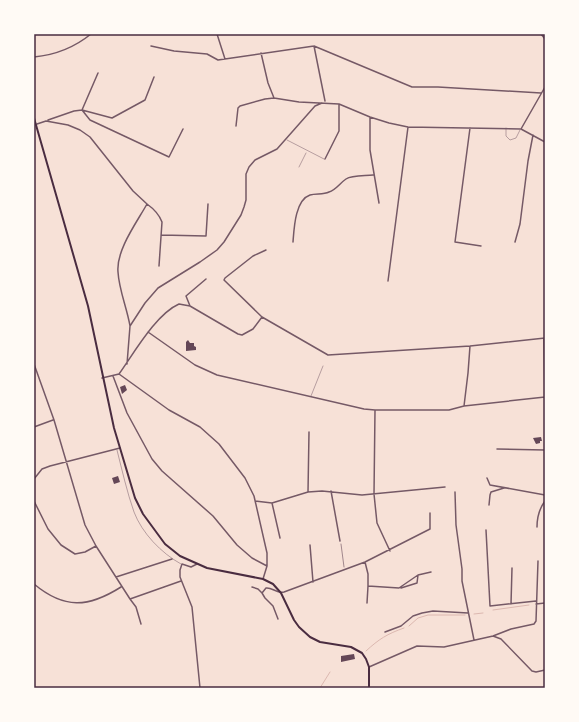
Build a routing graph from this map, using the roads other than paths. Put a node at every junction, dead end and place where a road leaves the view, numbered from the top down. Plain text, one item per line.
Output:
1 (91, 34) edge
2 (217, 34) edge
3 (541, 34) edge
4 (545, 39) edge
5 (151, 46) dead end
6 (314, 46) junction
7 (262, 53) junction
8 (34, 57) edge
9 (225, 59) junction
10 (98, 73) dead end
11 (154, 77) dead end
12 (545, 87) edge
13 (541, 93) junction
14 (274, 98) junction
15 (325, 102) junction
16 (322, 103) junction
17 (339, 104) junction
18 (82, 110) junction
19 (370, 117) junction
20 (34, 118) edge
21 (46, 121) junction
22 (36, 125) junction
23 (236, 126) dead end
24 (408, 127) junction
25 (470, 128) junction
26 (506, 128) junction
27 (183, 129) dead end
28 (521, 129) junction
29 (533, 135) junction
30 (284, 139) junction
31 (545, 142) edge
32 (307, 152) junction
33 (325, 159) joint
34 (299, 167) dead end
35 (373, 175) junction
36 (379, 203) dead end
37 (147, 204) junction
38 (208, 204) dead end
39 (161, 235) junction
40 (293, 242) dead end
41 (515, 242) dead end
42 (481, 246) dead end
43 (266, 250) dead end
44 (160, 266) dead end
45 (206, 279) dead end
46 (388, 281) dead end
47 (190, 306) junction
48 (262, 317) junction
49 (130, 326) junction
50 (148, 332) junction
51 (544, 338) edge
52 (470, 346) junction
53 (34, 364) edge
54 (127, 364) junction
55 (323, 366) dead end
56 (119, 374) junction
57 (113, 376) junction
58 (102, 378) junction
59 (311, 396) junction
60 (545, 397) edge
61 (545, 401) edge
62 (464, 406) junction
63 (375, 410) junction
64 (54, 420) junction
65 (34, 427) edge
66 (309, 432) dead end
67 (118, 448) junction
68 (497, 449) dead end
69 (545, 450) edge
70 (65, 462) junction
71 (487, 478) dead end
72 (34, 479) edge
73 (445, 487) dead end
74 (506, 488) junction
75 (331, 491) junction
76 (308, 492) junction
77 (455, 492) dead end
78 (374, 494) junction
79 (545, 495) edge
80 (34, 501) edge
81 (255, 501) junction
82 (545, 501) edge
83 (272, 502) junction
84 (490, 505) dead end
85 (430, 513) dead end
86 (537, 528) dead end
87 (486, 530) dead end
88 (280, 538) dead end
89 (340, 540) road end
90 (310, 545) dead end
91 (96, 546) junction
92 (390, 551) junction
93 (172, 559) junction
94 (538, 561) dead end
95 (365, 562) junction
96 (182, 564) junction
97 (197, 564) junction
98 (267, 566) junction
99 (512, 568) dead end
100 (431, 572) dead end
101 (418, 575) junction
102 (116, 577) junction
103 (263, 579) junction
104 (181, 581) junction
105 (313, 582) junction
106 (34, 584) edge
107 (368, 586) junction
108 (122, 587) junction
109 (252, 587) dead end
110 (399, 588) junction
111 (262, 593) junction
112 (281, 593) junction
113 (130, 599) junction
114 (536, 601) junction
115 (368, 603) dead end
116 (545, 603) edge
117 (511, 604) junction
118 (536, 604) junction
119 (469, 613) junction
120 (278, 619) dead end
121 (141, 624) dead end
122 (386, 632) dead end
123 (493, 636) junction
124 (474, 640) junction
125 (368, 667) junction
126 (545, 670) edge
127 (200, 688) edge
128 (369, 688) edge

1 - 8 street
2 - 9 street
3 - 4 street
5 - 9 street
6 - 7 street
6 - 13 street
6 - 15 street
7 - 9 street
7 - 14 street
10 - 18 street
11 - 18 street
12 - 13 street
13 - 28 street
14 - 16 street
14 - 23 street
15 - 16 street
15 - 17 street
16 - 30 street
17 - 19 street
17 - 33 street
18 - 21 street
18 - 27 street
19 - 24 street
19 - 35 street
20 - 22 main road
21 - 22 street
21 - 37 street
22 - 58 main road
24 - 25 street
24 - 46 street
25 - 26 street
25 - 42 street
26 - 28 street
26 - 28 lane
28 - 29 street
29 - 31 street
29 - 41 street
30 - 32 lane
30 - 49 street
32 - 33 lane
32 - 34 lane
35 - 36 street
35 - 40 street
37 - 39 street
37 - 49 street
38 - 39 street
39 - 44 street
43 - 48 street
45 - 47 street
47 - 48 street
47 - 50 street
48 - 52 street
49 - 54 street
50 - 54 street
50 - 59 street
51 - 52 street
51 - 60 street
52 - 62 street
53 - 64 street
54 - 56 street
55 - 59 lane
56 - 57 street
56 - 81 street
57 - 58 street
57 - 98 street
58 - 67 main road
59 - 63 street
60 - 61 street
60 - 62 street
62 - 63 street
63 - 78 street
64 - 65 street
64 - 70 street
66 - 76 street
67 - 70 street
67 - 93 lane
67 - 97 main road
68 - 69 street
70 - 72 street
70 - 91 street
71 - 74 street
73 - 78 street
74 - 79 street
74 - 84 street
75 - 76 street
75 - 78 street
75 - 89 street
76 - 83 street
77 - 119 street
78 - 92 street
80 - 91 street
81 - 83 street
81 - 98 street
82 - 86 street
83 - 88 street
85 - 92 street
87 - 117 street
90 - 105 street
91 - 102 street
92 - 95 street
93 - 96 lane
93 - 102 street
94 - 114 street
95 - 105 street
95 - 107 street
96 - 97 street
96 - 104 street
97 - 103 main road
98 - 103 street
99 - 117 street
100 - 101 street
101 - 110 street
101 - 110 street
102 - 108 street
103 - 112 main road
104 - 113 street
104 - 127 street
105 - 112 street
106 - 108 street
107 - 110 street
107 - 115 street
108 - 113 street
109 - 111 street
111 - 112 street
111 - 120 street
112 - 125 main road
113 - 121 street
114 - 117 street
114 - 118 street
116 - 118 street
118 - 123 street
119 - 122 street
119 - 124 street
123 - 124 street
123 - 126 street
124 - 125 street
125 - 128 main road

